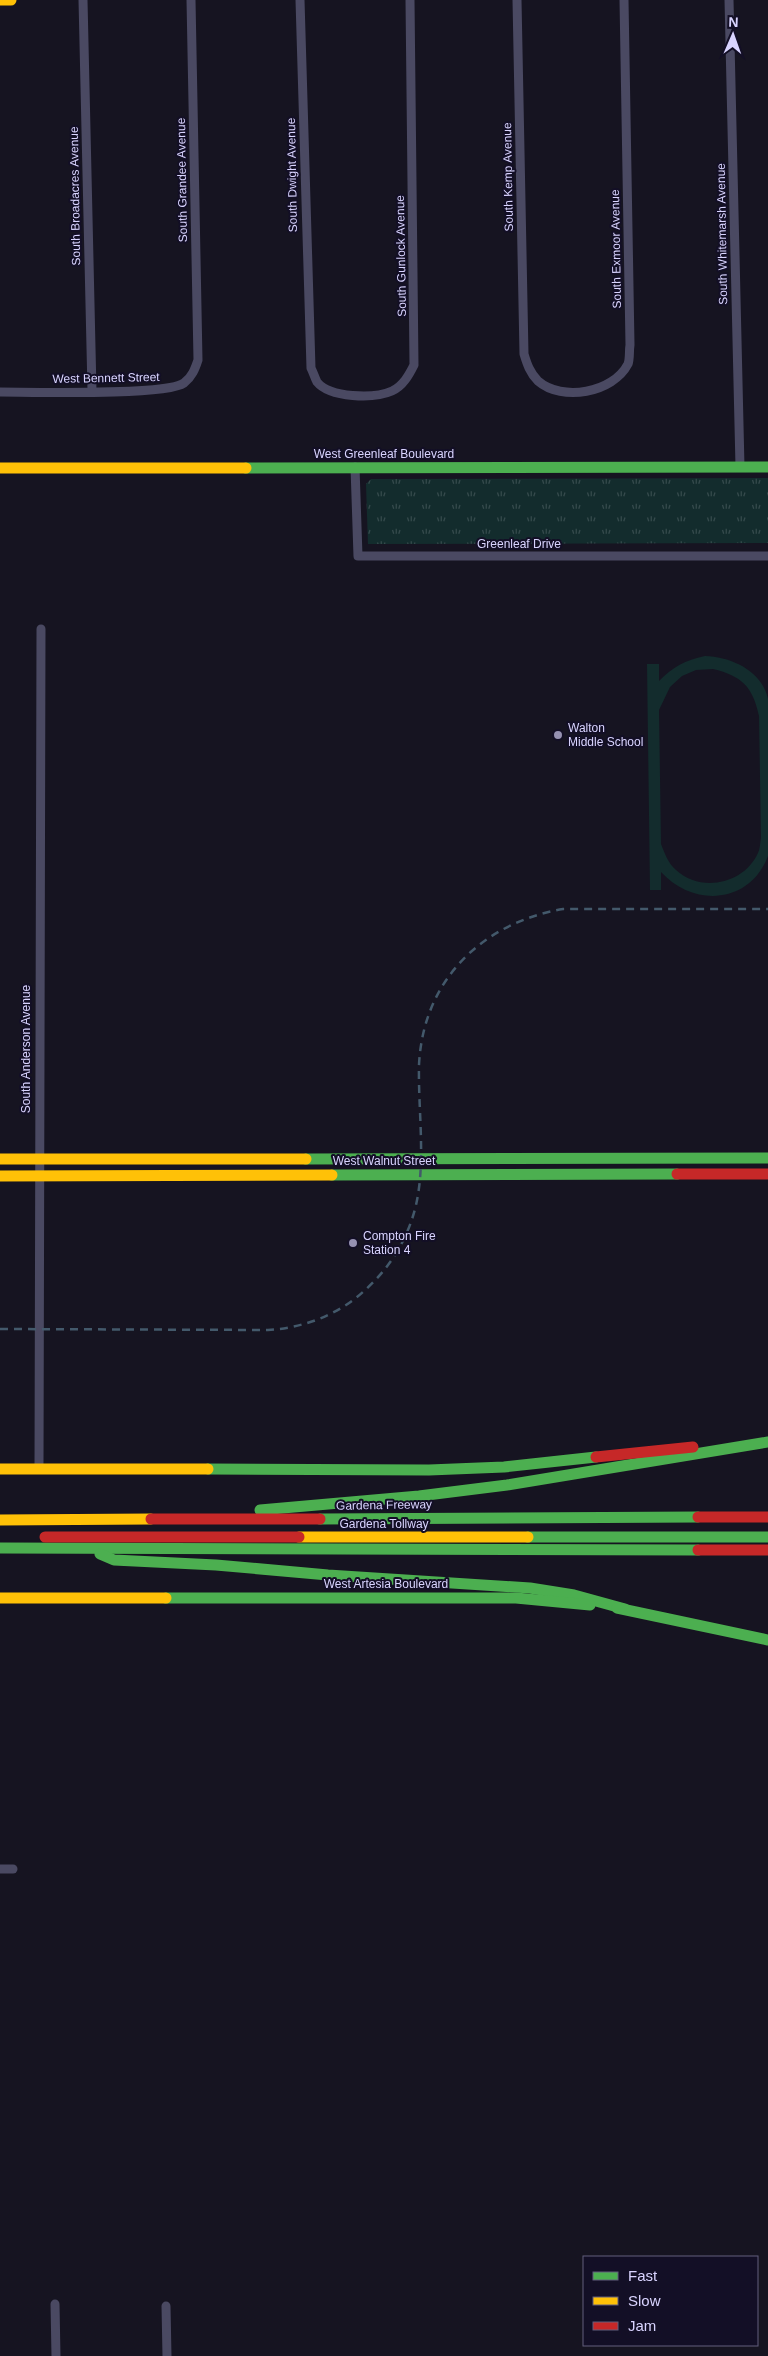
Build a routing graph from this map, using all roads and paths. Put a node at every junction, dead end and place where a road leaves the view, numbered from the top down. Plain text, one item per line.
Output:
1 (0, 0) edge
2 (11, 0) edge
3 (82, 0) edge
4 (191, 0) edge
5 (300, 0) edge
6 (410, 0) edge
7 (517, 0) edge
8 (624, 0) edge
9 (729, 0) edge
10 (309, 350) joint
11 (524, 354) joint
12 (198, 360) joint
13 (92, 391) junction
14 (0, 392) edge
15 (740, 467) junction
16 (768, 467) edge
17 (0, 468) edge
18 (355, 468) junction
19 (768, 556) edge
20 (41, 629) dead end
21 (768, 1158) edge
22 (0, 1159) edge
23 (38, 1159) junction
24 (768, 1174) edge
25 (38, 1175) junction
26 (0, 1176) edge
27 (768, 1441) edge
28 (0, 1469) edge
29 (39, 1469) junction
30 (768, 1517) edge
31 (126, 1519) junction
32 (0, 1520) edge
33 (0, 1528) edge
34 (768, 1529) edge
35 (0, 1537) edge
36 (768, 1537) edge
37 (0, 1548) edge
38 (89, 1549) junction
39 (768, 1550) edge
40 (0, 1598) edge
41 (625, 1609) junction
42 (768, 1640) edge
43 (0, 1869) edge
44 (13, 1869) dead end
45 (55, 2304) dead end
46 (166, 2306) dead end
47 (56, 2356) edge
48 (167, 2356) edge

1 - 2 main road
3 - 13 street, South Broadacres Avenue
4 - 12 street, South Grandee Avenue
5 - 10 street, South Dwight Avenue
6 - 10 street, South Gunlock Avenue
7 - 11 street, South Kemp Avenue
8 - 11 street, South Exmoor Avenue
9 - 15 street, South Whitemarsh Avenue
12 - 13 street, West Bennett Street
13 - 14 street, West Bennett Street
15 - 16 main road, West Greenleaf Boulevard
15 - 18 main road, West Greenleaf Boulevard
17 - 18 main road, West Greenleaf Boulevard
18 - 19 street, Greenleaf Drive
20 - 23 street, South Anderson Avenue
21 - 23 main road, West Walnut Street
22 - 23 main road, West Walnut Street
23 - 25 street, South Anderson Avenue
24 - 25 main road, West Walnut Street
25 - 26 main road, West Walnut Street
25 - 29 street, South Anderson Avenue
27 - 29 main road
27 - 31 main road
28 - 29 main road
30 - 31 main road, Gardena Freeway
31 - 32 main road, Gardena Freeway
33 - 34 main road, Gardena Tollway
35 - 36 main road, Gardena Tollway
37 - 38 main road
38 - 39 main road
38 - 41 main road
40 - 41 main road, West Artesia Boulevard
41 - 42 main road, West Artesia Boulevard
43 - 44 street
45 - 47 street
46 - 48 street

